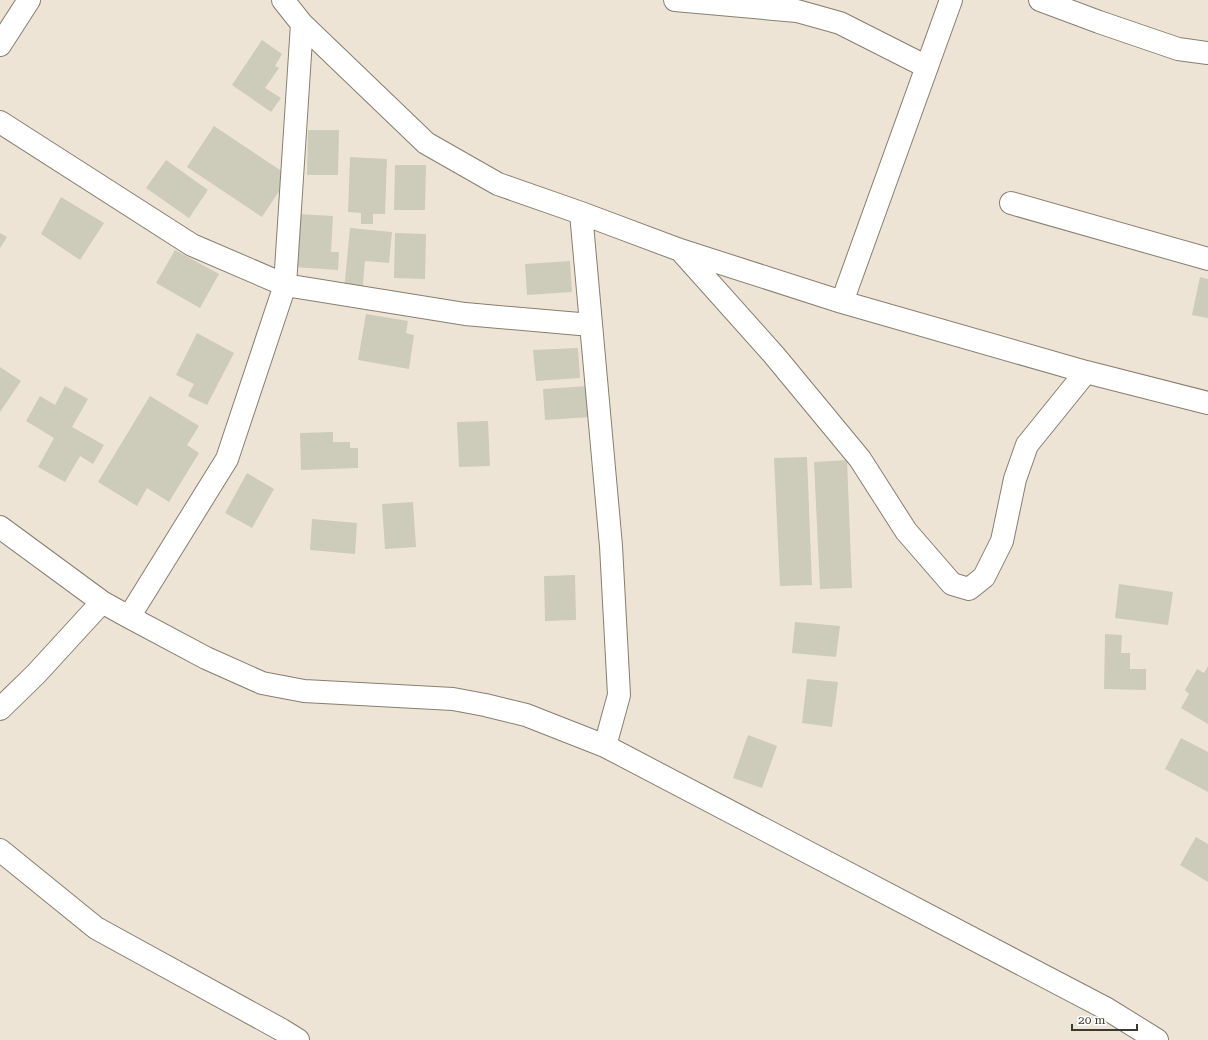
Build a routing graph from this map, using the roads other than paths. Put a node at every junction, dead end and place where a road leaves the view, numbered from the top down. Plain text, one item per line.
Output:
1 (29, 0) edge
2 (283, 0) edge
3 (676, 0) edge
4 (951, 0) edge
5 (1040, 0) edge
6 (302, 24) junction
7 (0, 45) edge
8 (1208, 54) edge
9 (926, 68) junction
10 (0, 122) edge
11 (1010, 202) dead end
12 (581, 213) junction
13 (680, 250) junction
14 (1208, 259) edge
15 (285, 285) junction
16 (842, 302) junction
17 (591, 326) junction
18 (1086, 372) junction
19 (1208, 403) edge
20 (3, 536) edge
21 (102, 602) junction
22 (129, 617) junction
23 (0, 709) edge
24 (605, 746) junction
25 (0, 850) edge
26 (298, 1040) edge
27 (1157, 1040) edge

1 - 7 street
2 - 6 street
3 - 9 street
4 - 9 street
5 - 8 street
6 - 12 street
6 - 15 street
9 - 16 street
10 - 15 street
11 - 14 street
12 - 13 street
12 - 17 street
13 - 16 street
13 - 18 street
15 - 17 street
15 - 22 street
16 - 18 street
17 - 24 street
18 - 19 street
20 - 21 street
21 - 22 street
21 - 23 street
22 - 24 street
24 - 27 street
25 - 26 street

